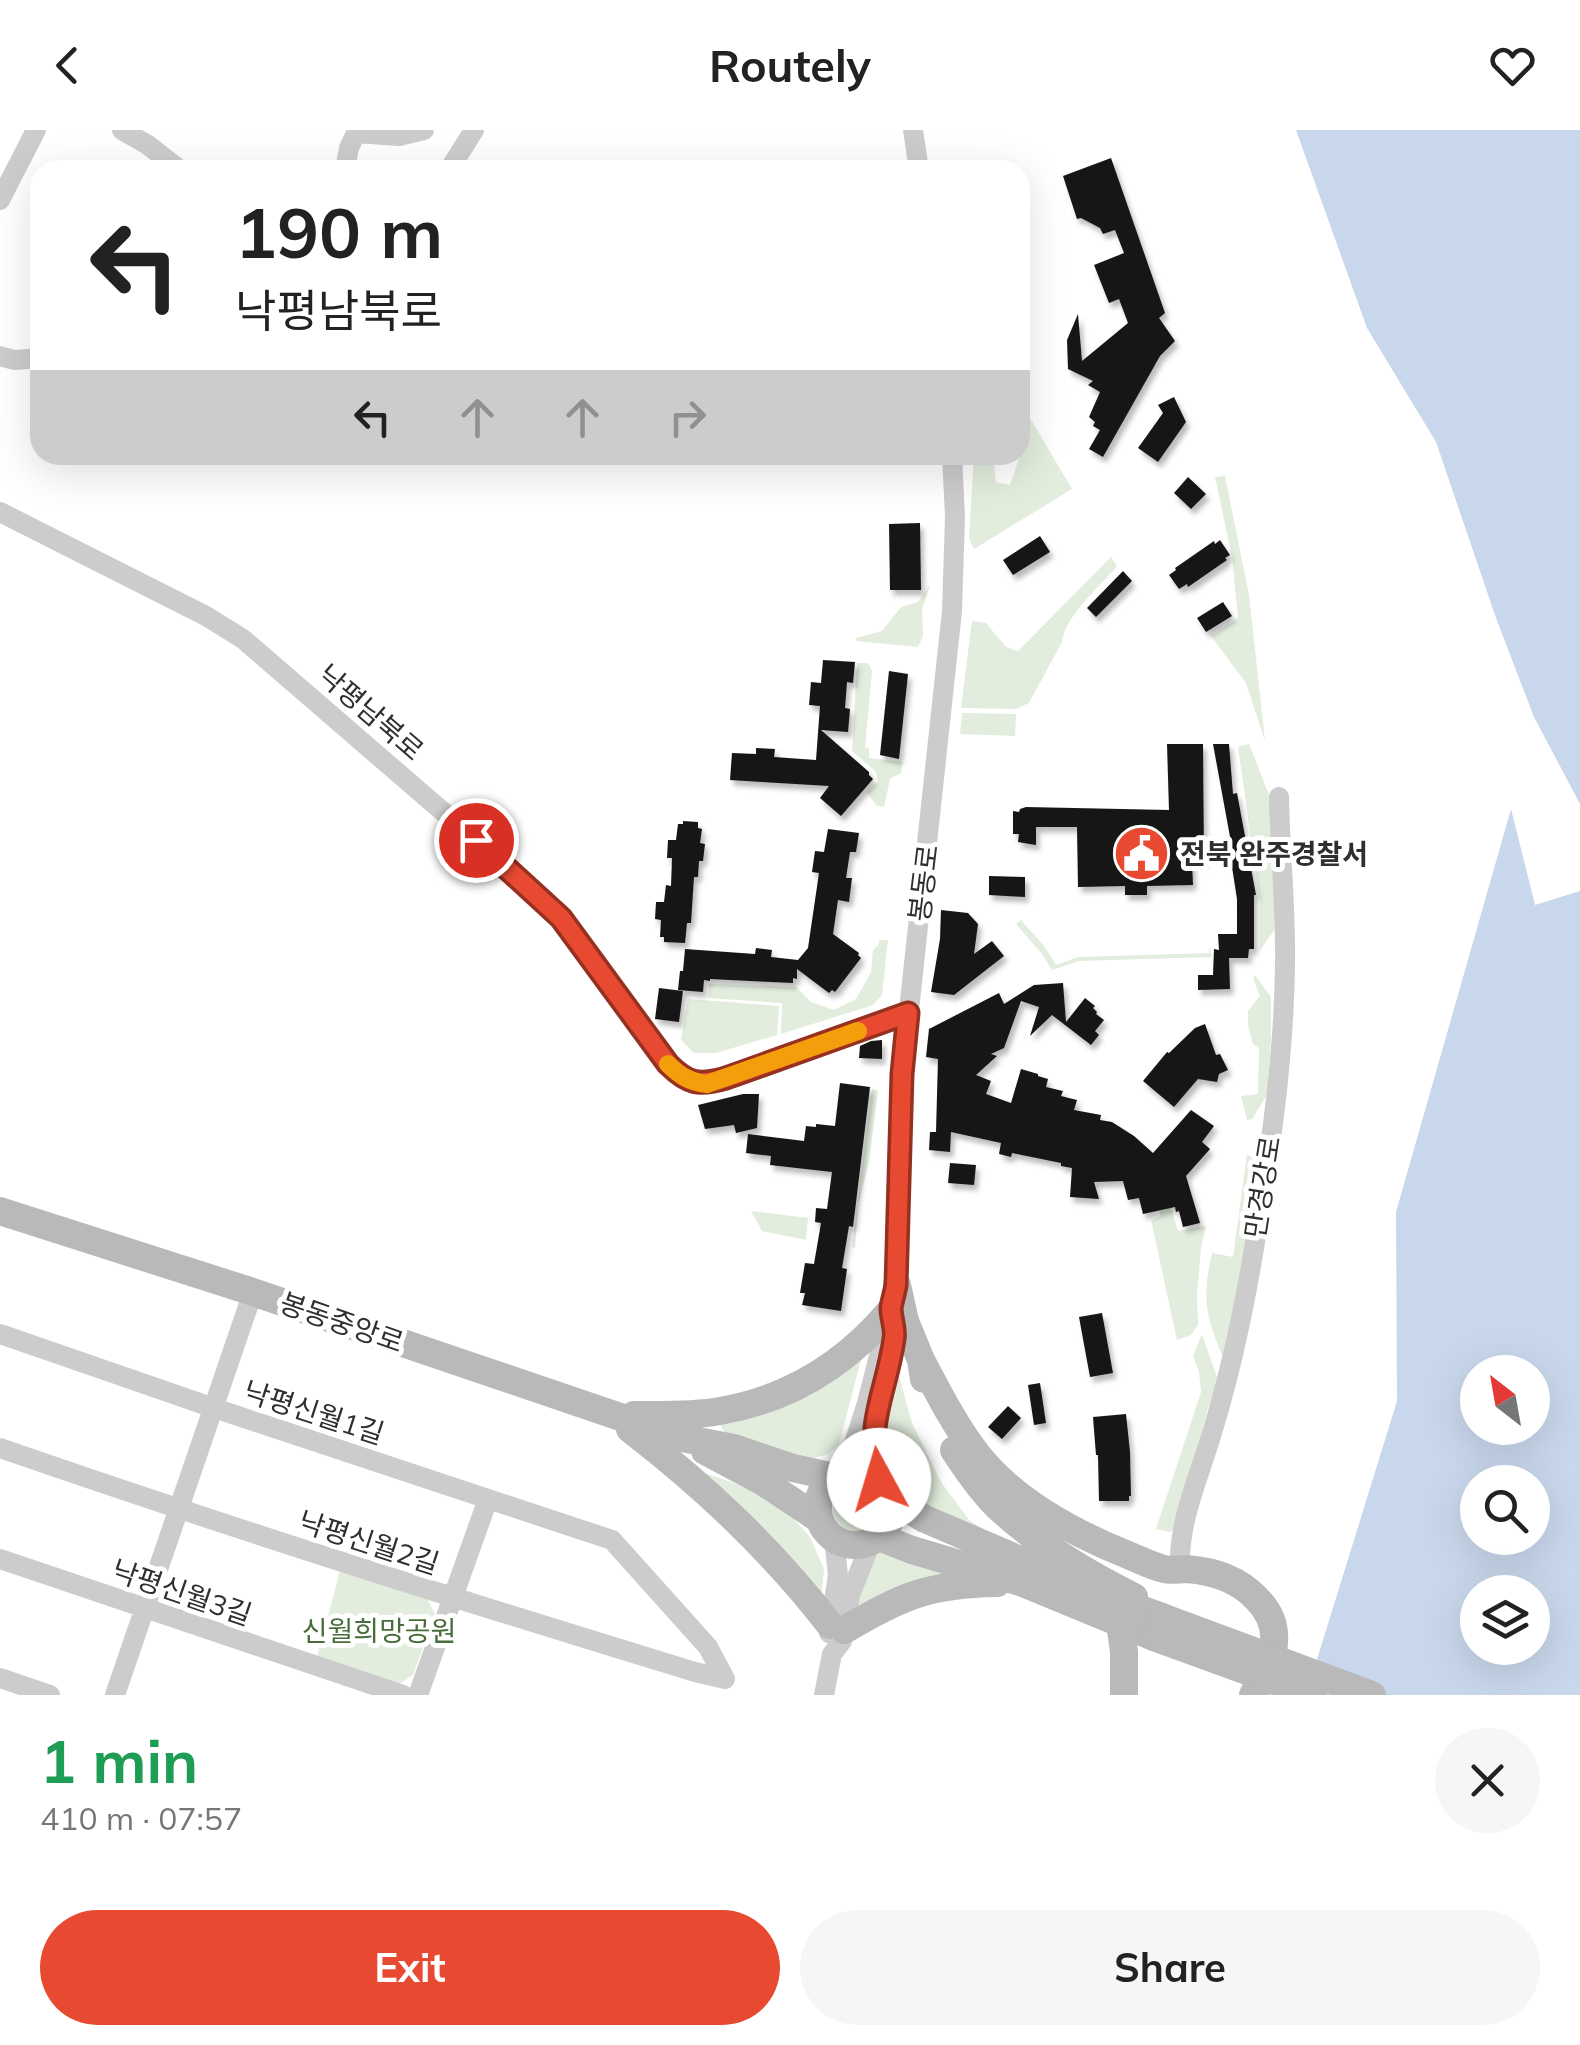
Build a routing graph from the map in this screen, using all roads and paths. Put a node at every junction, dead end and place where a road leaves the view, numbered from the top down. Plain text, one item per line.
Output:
1 (36, 130) edge
2 (122, 130) edge
3 (424, 130) edge
4 (474, 130) edge
5 (913, 130) edge
6 (167, 160) edge
7 (348, 160) edge
8 (455, 160) edge
9 (918, 160) edge
10 (0, 200) edge
11 (0, 356) edge
12 (30, 359) edge
13 (952, 465) edge
14 (0, 512) edge
15 (1280, 797) dead end
16 (908, 1013) junction
17 (0, 1211) edge
18 (254, 1292) junction
19 (894, 1297) junction
20 (0, 1334) edge
21 (920, 1360) junction
22 (214, 1408) junction
23 (612, 1416) junction
24 (682, 1438) junction
25 (0, 1448) edge
26 (840, 1474) junction
27 (886, 1490) junction
28 (488, 1500) junction
29 (178, 1510) junction
30 (1068, 1526) junction
31 (826, 1529) junction
32 (875, 1539) junction
33 (0, 1560) edge
34 (1174, 1570) junction
35 (1022, 1583) junction
36 (453, 1598) junction
37 (144, 1609) junction
38 (1140, 1611) junction
39 (836, 1636) junction
40 (0, 1678) edge
41 (723, 1687) edge
42 (50, 1695) edge
43 (115, 1695) edge
44 (402, 1695) edge
45 (418, 1695) edge
46 (824, 1695) edge
47 (1124, 1695) edge
48 (1253, 1695) edge
49 (1313, 1695) edge
50 (1372, 1695) edge

1 - 10 street
2 - 6 street
3 - 7 street
4 - 8 street
5 - 9 street
11 - 12 street
13 - 16 street, 봉동로
14 - 16 street, 낙평남북로
15 - 34 street, 만경강로
16 - 19 street, 봉동로
17 - 18 street, 봉동중앙로
18 - 22 street
18 - 23 street, 봉동중앙로
19 - 21 street
19 - 23 street
19 - 26 street, 봉동로
19 - 27 street, 봉동로
20 - 22 street, 낙평신월1길
21 - 30 street
21 - 38 street
22 - 28 street, 낙평신월1길
22 - 29 street
23 - 24 street, 봉동중앙로
23 - 39 street
24 - 26 street, 봉동중앙로
24 - 31 street, 봉동중앙로
25 - 29 street, 낙평신월2길
26 - 27 street, 봉동중앙로
26 - 31 street
27 - 32 street
27 - 38 street, 봉동중앙로
28 - 36 street
28 - 41 street, 낙평신월1길
29 - 36 street, 낙평신월2길
29 - 37 street
30 - 34 street
30 - 38 street
31 - 32 street, 봉동중앙로
31 - 39 street
32 - 35 street, 봉동중앙로
32 - 39 street
33 - 37 street, 낙평신월3길
34 - 38 street
34 - 48 street
35 - 38 street, 봉동중앙로
35 - 39 street
36 - 41 street, 낙평신월2길
36 - 45 street
37 - 43 street
37 - 44 street, 낙평신월3길
38 - 47 street
38 - 49 street, bridge
38 - 50 street, bridge
39 - 46 street
40 - 42 street

